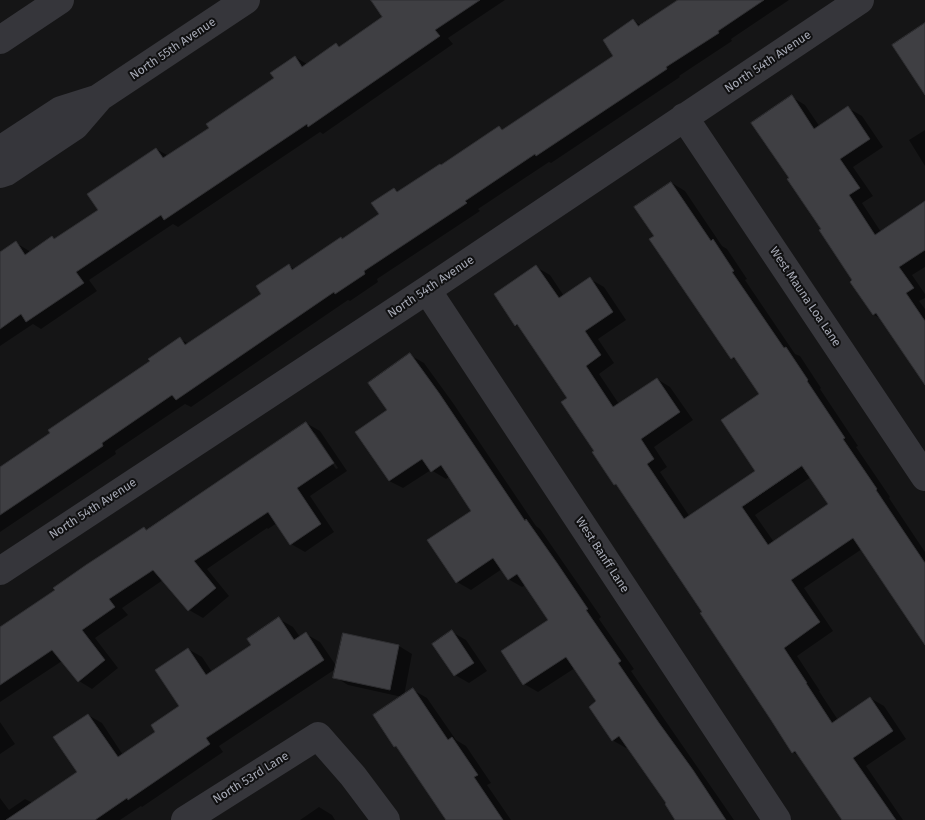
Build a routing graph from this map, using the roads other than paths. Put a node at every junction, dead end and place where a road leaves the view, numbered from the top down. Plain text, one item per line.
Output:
1 (60, 0) edge
2 (246, 0) edge
3 (860, 0) edge
4 (0, 40) edge
5 (100, 97) junction
6 (684, 117) junction
7 (0, 150) edge
8 (0, 174) edge
9 (427, 290) junction
10 (925, 477) edge
11 (0, 570) edge
12 (185, 820) edge
13 (386, 820) edge
14 (777, 820) edge

1 - 4 street
2 - 5 street, North 55th Avenue
3 - 6 street, North 54th Avenue
5 - 7 street, North 55th Avenue
5 - 8 street, North 55th Avenue
6 - 9 street, North 54th Avenue
6 - 10 street, West Mauna Loa Lane
9 - 11 street, North 54th Avenue
9 - 14 street, West Banff Lane
12 - 13 street, North 53rd Lane

